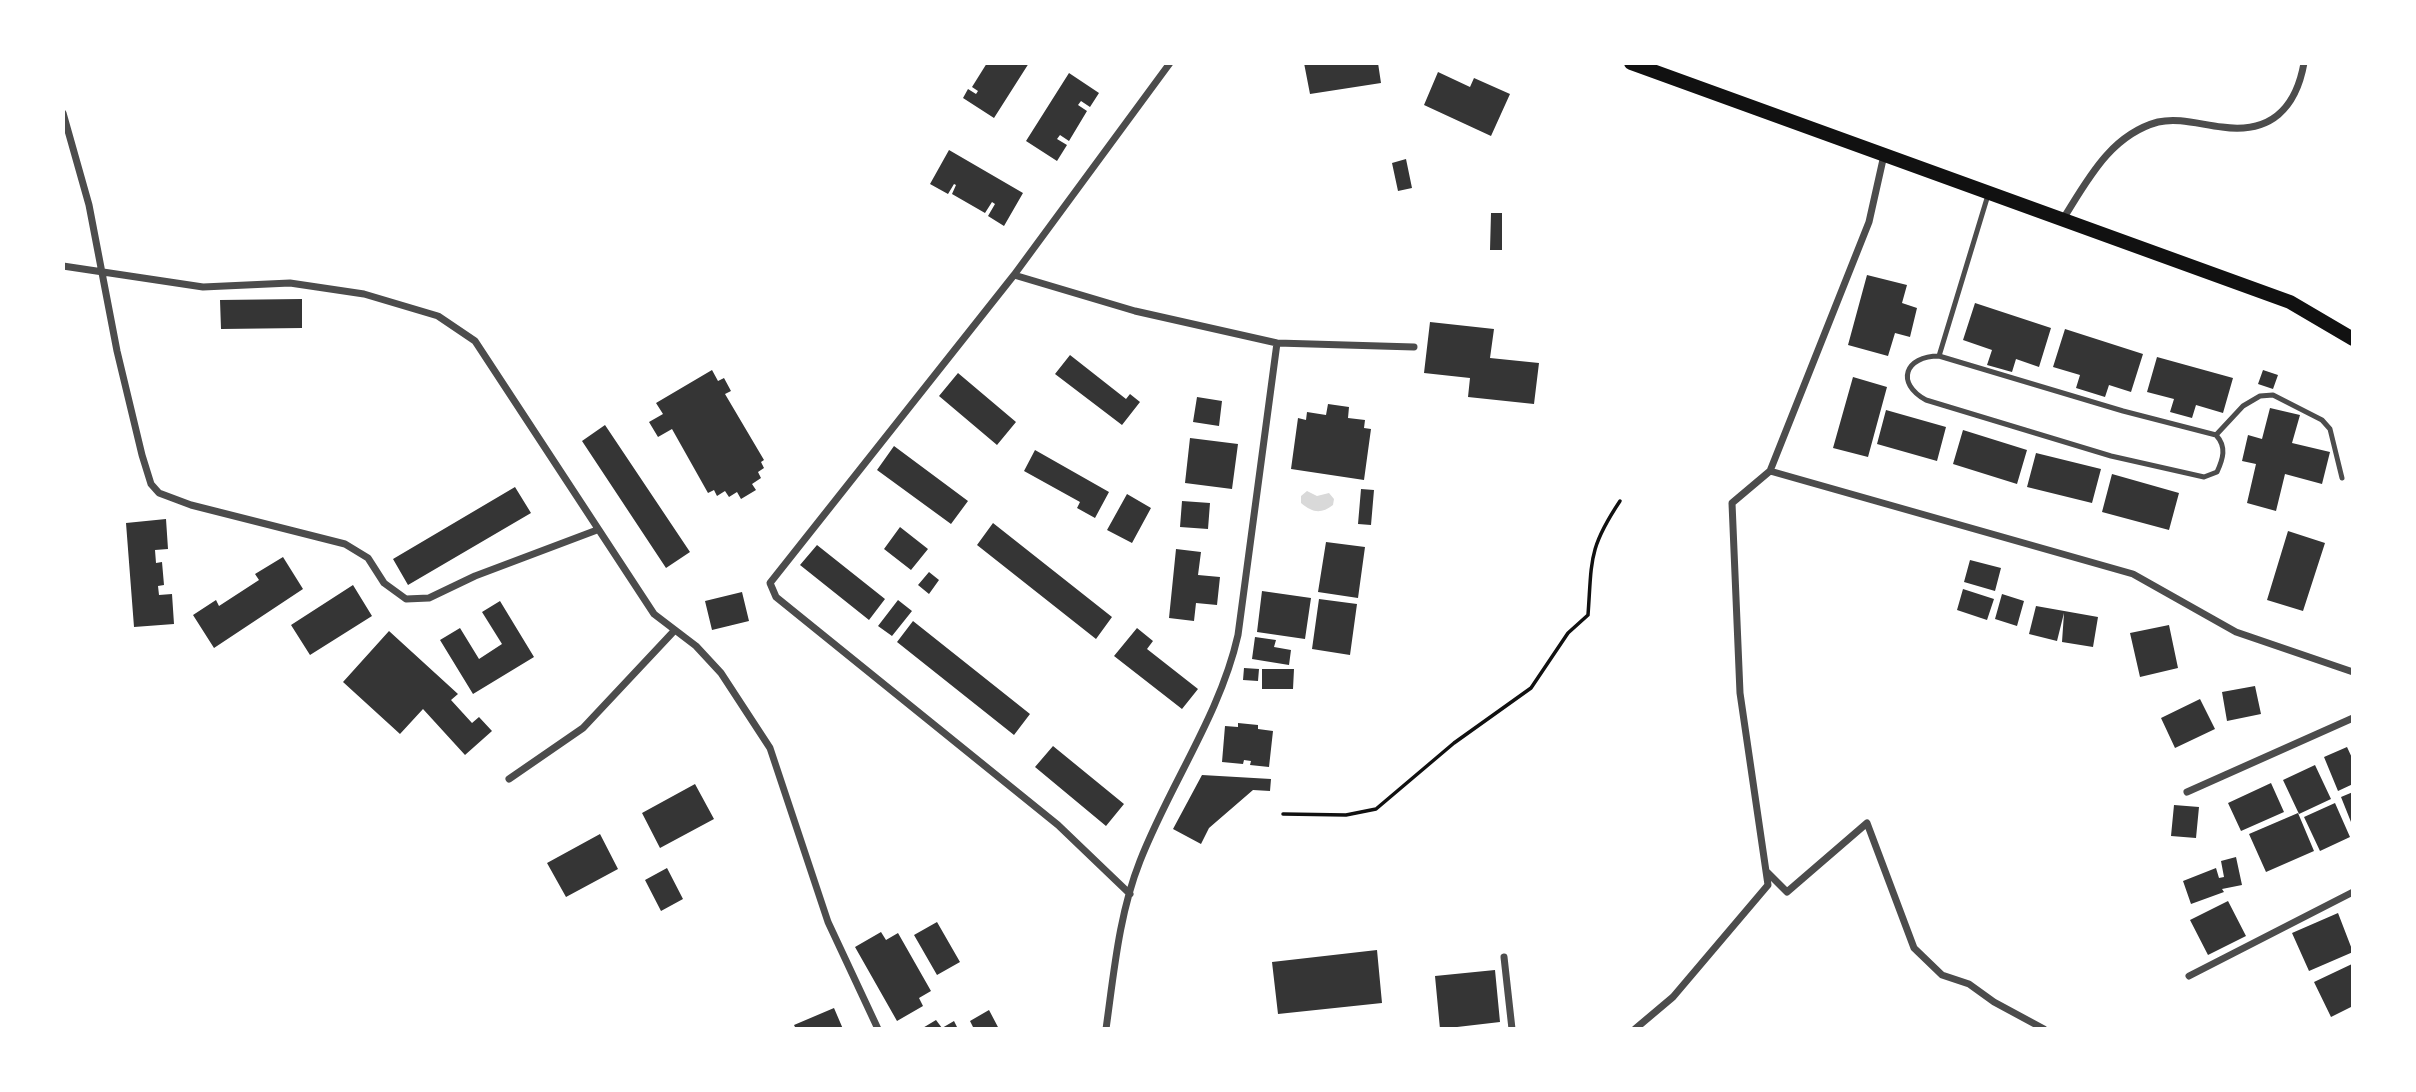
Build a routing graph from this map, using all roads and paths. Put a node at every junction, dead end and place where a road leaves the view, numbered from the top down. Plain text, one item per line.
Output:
1 (1170, 63) edge
2 (1631, 63) edge
3 (2304, 63) edge
4 (63, 113) edge
5 (1884, 155) junction
6 (1988, 192) junction
7 (2063, 220) junction
8 (63, 266) edge
9 (103, 272) junction
10 (1014, 275) junction
11 (2353, 339) edge
12 (1276, 343) junction
13 (1414, 347) dead end
14 (1939, 356) junction
15 (2216, 435) junction
16 (1770, 471) junction
17 (2342, 478) dead end
18 (1620, 501) dead end
19 (597, 530) junction
20 (674, 631) junction
21 (2353, 672) edge
22 (2353, 718) edge
23 (509, 779) dead end
24 (2187, 792) dead end
25 (1283, 814) dead end
26 (1766, 872) junction
27 (2353, 892) edge
28 (1130, 894) junction
29 (1504, 957) dead end
30 (2189, 976) dead end
31 (878, 1029) edge
32 (1106, 1029) edge
33 (1512, 1029) edge
34 (1635, 1029) edge
35 (2044, 1029) edge

1 - 10 street
2 - 5 main road
3 - 7 street
4 - 9 street
5 - 6 main road
5 - 16 street
6 - 7 main road
6 - 14 lane
7 - 11 main road
8 - 9 street
9 - 19 street
9 - 19 street
10 - 12 street
10 - 28 street
12 - 13 street
12 - 28 street
14 - 15 lane
14 - 15 lane
15 - 17 lane
16 - 21 street
16 - 26 street
18 - 25 path
19 - 20 street
20 - 23 street
20 - 31 street
22 - 24 street
26 - 34 street
26 - 35 street
27 - 30 street
28 - 32 street
29 - 33 street

